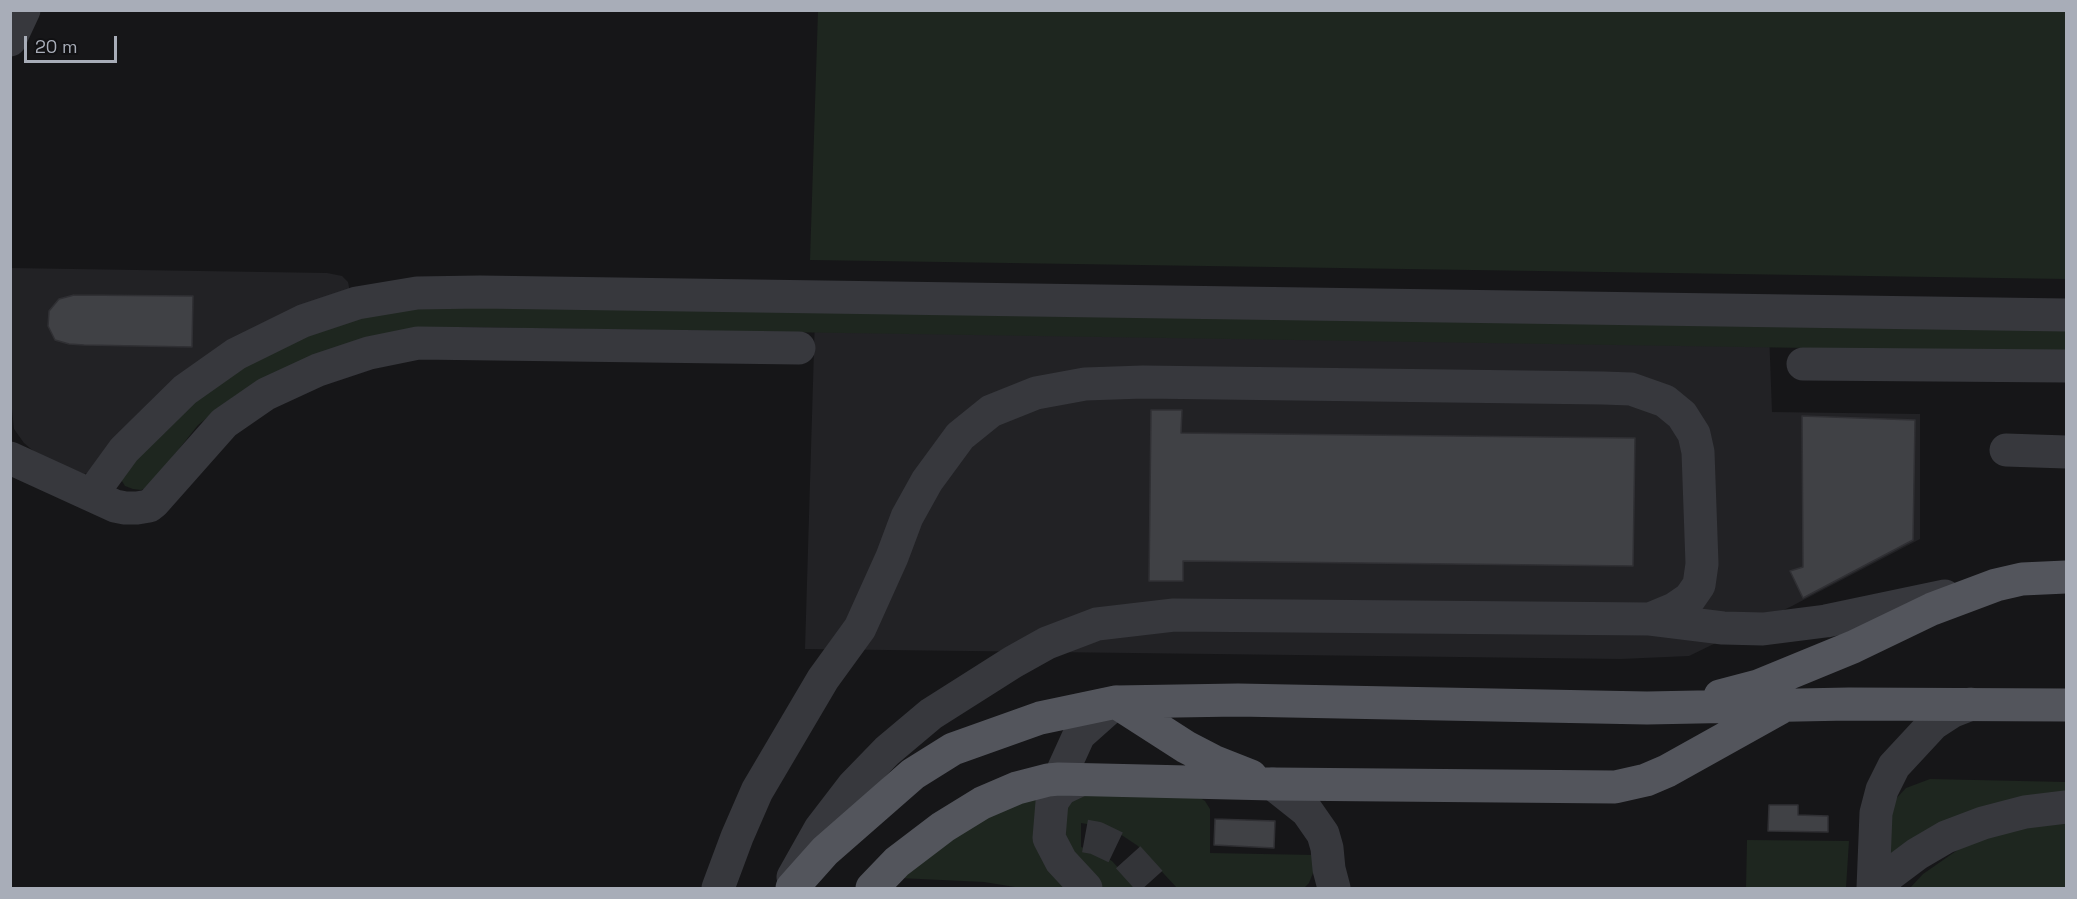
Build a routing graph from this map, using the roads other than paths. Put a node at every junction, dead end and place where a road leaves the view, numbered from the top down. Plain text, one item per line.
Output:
1 (24, 10) edge
2 (10, 40) edge
3 (2067, 315) edge
4 (799, 348) dead end
5 (1803, 364) dead end
6 (2067, 366) edge
7 (2006, 450) dead end
8 (2067, 452) edge
9 (10, 458) edge
10 (92, 494) junction
11 (2067, 577) edge
12 (1996, 585) junction
13 (1650, 619) junction
14 (1116, 702) junction
15 (1971, 704) junction
16 (2067, 705) edge
17 (1782, 706) junction
18 (1647, 708) junction
19 (1273, 784) junction
20 (1063, 787) junction
21 (2067, 807) edge
22 (1327, 882) edge
23 (718, 888) edge
24 (786, 888) edge
25 (792, 888) edge
26 (872, 888) edge
27 (1086, 888) edge
28 (1873, 888) edge
29 (1880, 888) edge

1 - 2 street
3 - 10 street
4 - 10 street
5 - 6 street
7 - 8 street
9 - 10 street
11 - 12 main road
12 - 13 street
12 - 18 main road
13 - 23 street
13 - 24 street
14 - 18 main road
14 - 19 main road
14 - 20 street
14 - 25 main road
15 - 16 main road
15 - 17 main road
15 - 28 street
17 - 18 main road
17 - 19 main road
19 - 20 main road
19 - 22 street
20 - 26 main road
20 - 27 street
21 - 29 street

